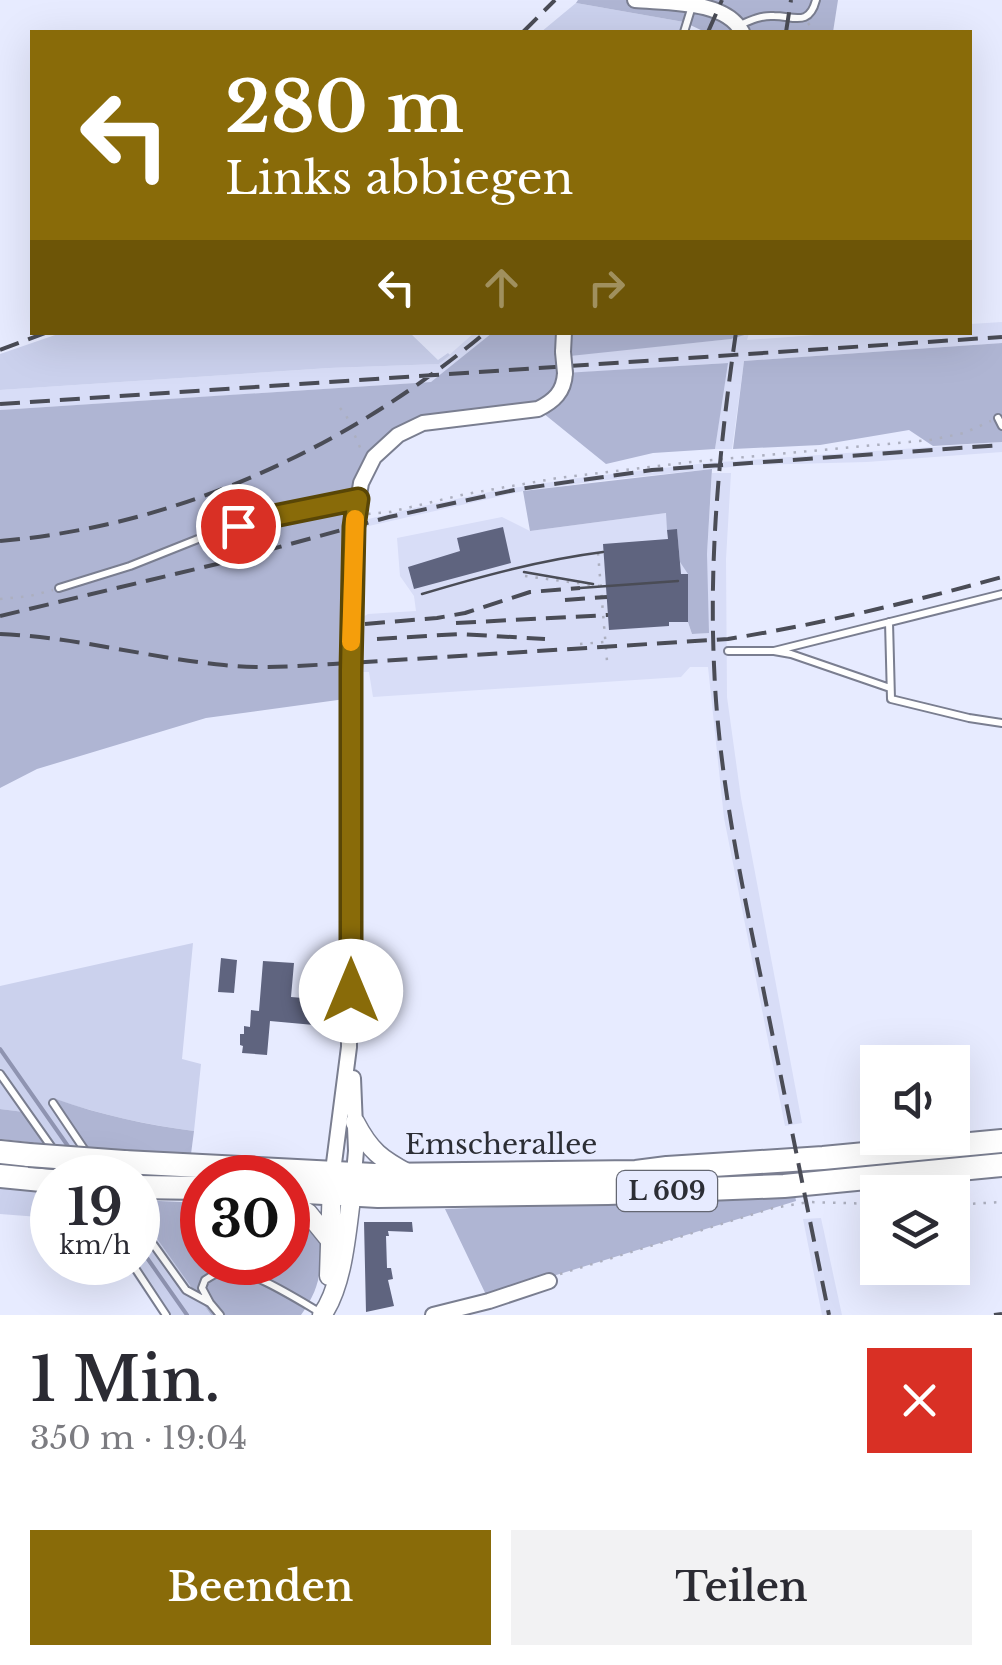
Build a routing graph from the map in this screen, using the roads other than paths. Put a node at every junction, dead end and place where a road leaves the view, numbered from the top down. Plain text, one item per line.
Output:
1 (635, 0) edge
2 (816, 0) edge
3 (693, 4) junction
4 (741, 29) edge
5 (685, 30) edge
6 (564, 335) edge
7 (356, 506) junction
8 (59, 588) road end
9 (1002, 594) edge
10 (889, 622) junction
11 (774, 650) junction
12 (728, 651) dead end
13 (890, 688) junction
14 (1002, 723) edge
15 (349, 1053) junction
16 (0, 1074) edge
17 (52, 1103) dead end
18 (355, 1122) junction
19 (1002, 1141) edge
20 (0, 1152) edge
21 (57, 1155) edge
22 (89, 1155) edge
23 (1002, 1165) edge
24 (409, 1174) junction
25 (0, 1176) edge
26 (30, 1179) edge
27 (342, 1183) junction
28 (310, 1188) edge
29 (310, 1215) edge
30 (329, 1239) junction
31 (160, 1254) edge
32 (550, 1281) road end
33 (146, 1285) edge
34 (210, 1303) junction
35 (491, 1308) edge
36 (322, 1314) edge
37 (166, 1315) edge
38 (220, 1315) edge
39 (433, 1315) edge

1 - 3 street
2 - 4 lane
3 - 4 street
3 - 5 lane
6 - 7 street, bridge
7 - 8 lane
7 - 15 street
9 - 10 lane
10 - 11 lane
10 - 13 lane
11 - 12 lane
11 - 13 lane
13 - 14 lane
15 - 18 street
15 - 27 street
16 - 21 lane
17 - 22 lane
18 - 24 street
18 - 27 street
19 - 24 main road, Emscherallee / L 609
20 - 27 main road, Emscherallee / L 609, bridge
23 - 27 main road, Emscherallee / L 609
24 - 27 main road, Emscherallee / L 609
25 - 26 main road
27 - 28 main road, Emscherallee / L 609
27 - 30 street
27 - 36 street
29 - 30 street
30 - 36 street
31 - 34 lane
32 - 35 street
33 - 37 lane
34 - 36 lane
34 - 38 lane
35 - 39 street

